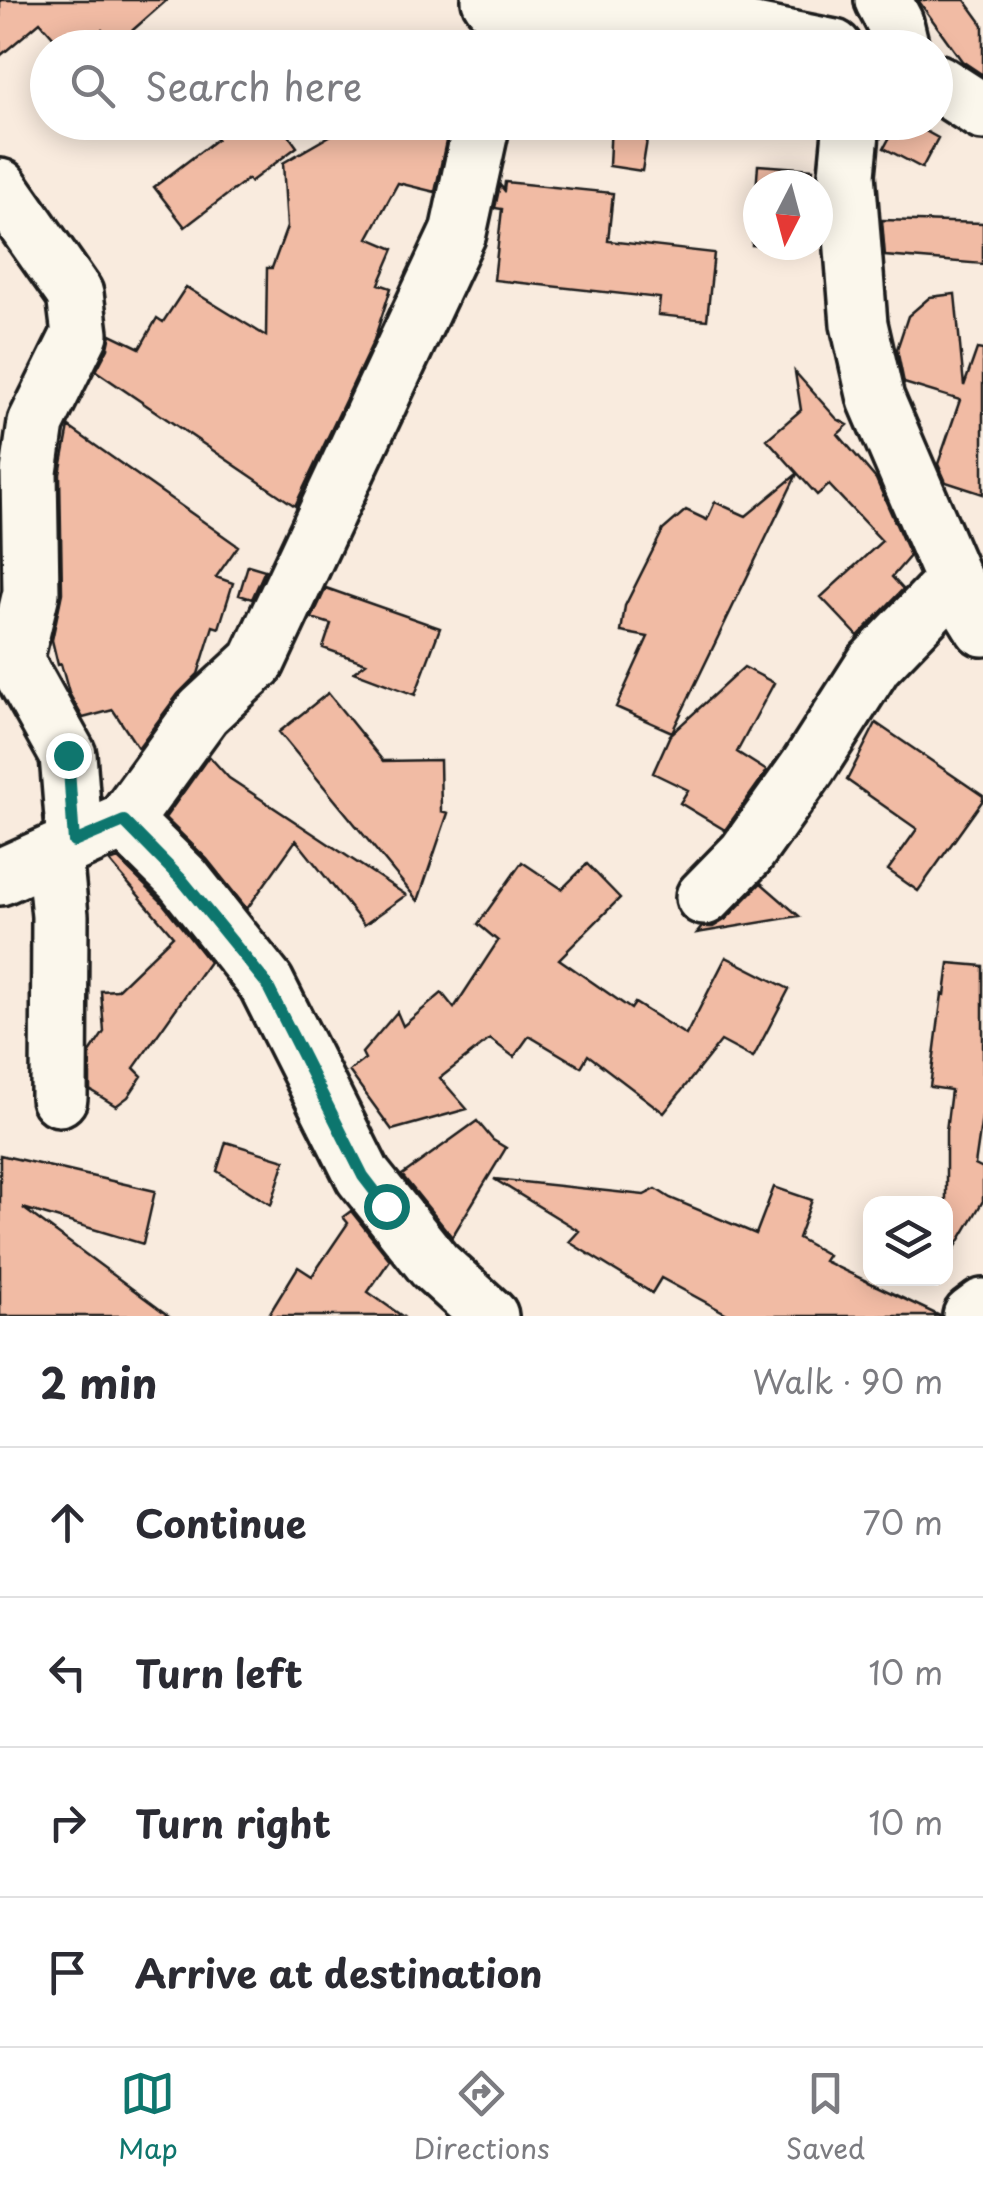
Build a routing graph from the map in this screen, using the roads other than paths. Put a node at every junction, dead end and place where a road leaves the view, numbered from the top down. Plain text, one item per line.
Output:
1 (883, 0) edge
2 (501, 25) edge
3 (745, 30) edge
4 (897, 30) edge
5 (953, 93) edge
6 (983, 112) edge
7 (478, 140) edge
8 (850, 140) edge
9 (0, 187) edge
10 (954, 580) junction
11 (983, 628) edge
12 (8, 658) edge
13 (124, 821) junction
14 (64, 848) junction
15 (0, 877) edge
16 (704, 897) dead end
17 (59, 1098) dead end
18 (983, 1307) edge
19 (490, 1316) edge
20 (971, 1316) edge

1 - 4 street
2 - 3 street
5 - 6 street
7 - 13 street
8 - 10 street
9 - 12 street
10 - 11 street
10 - 16 street
12 - 14 street
13 - 14 street
13 - 19 street
14 - 15 street
14 - 17 street
18 - 20 street

